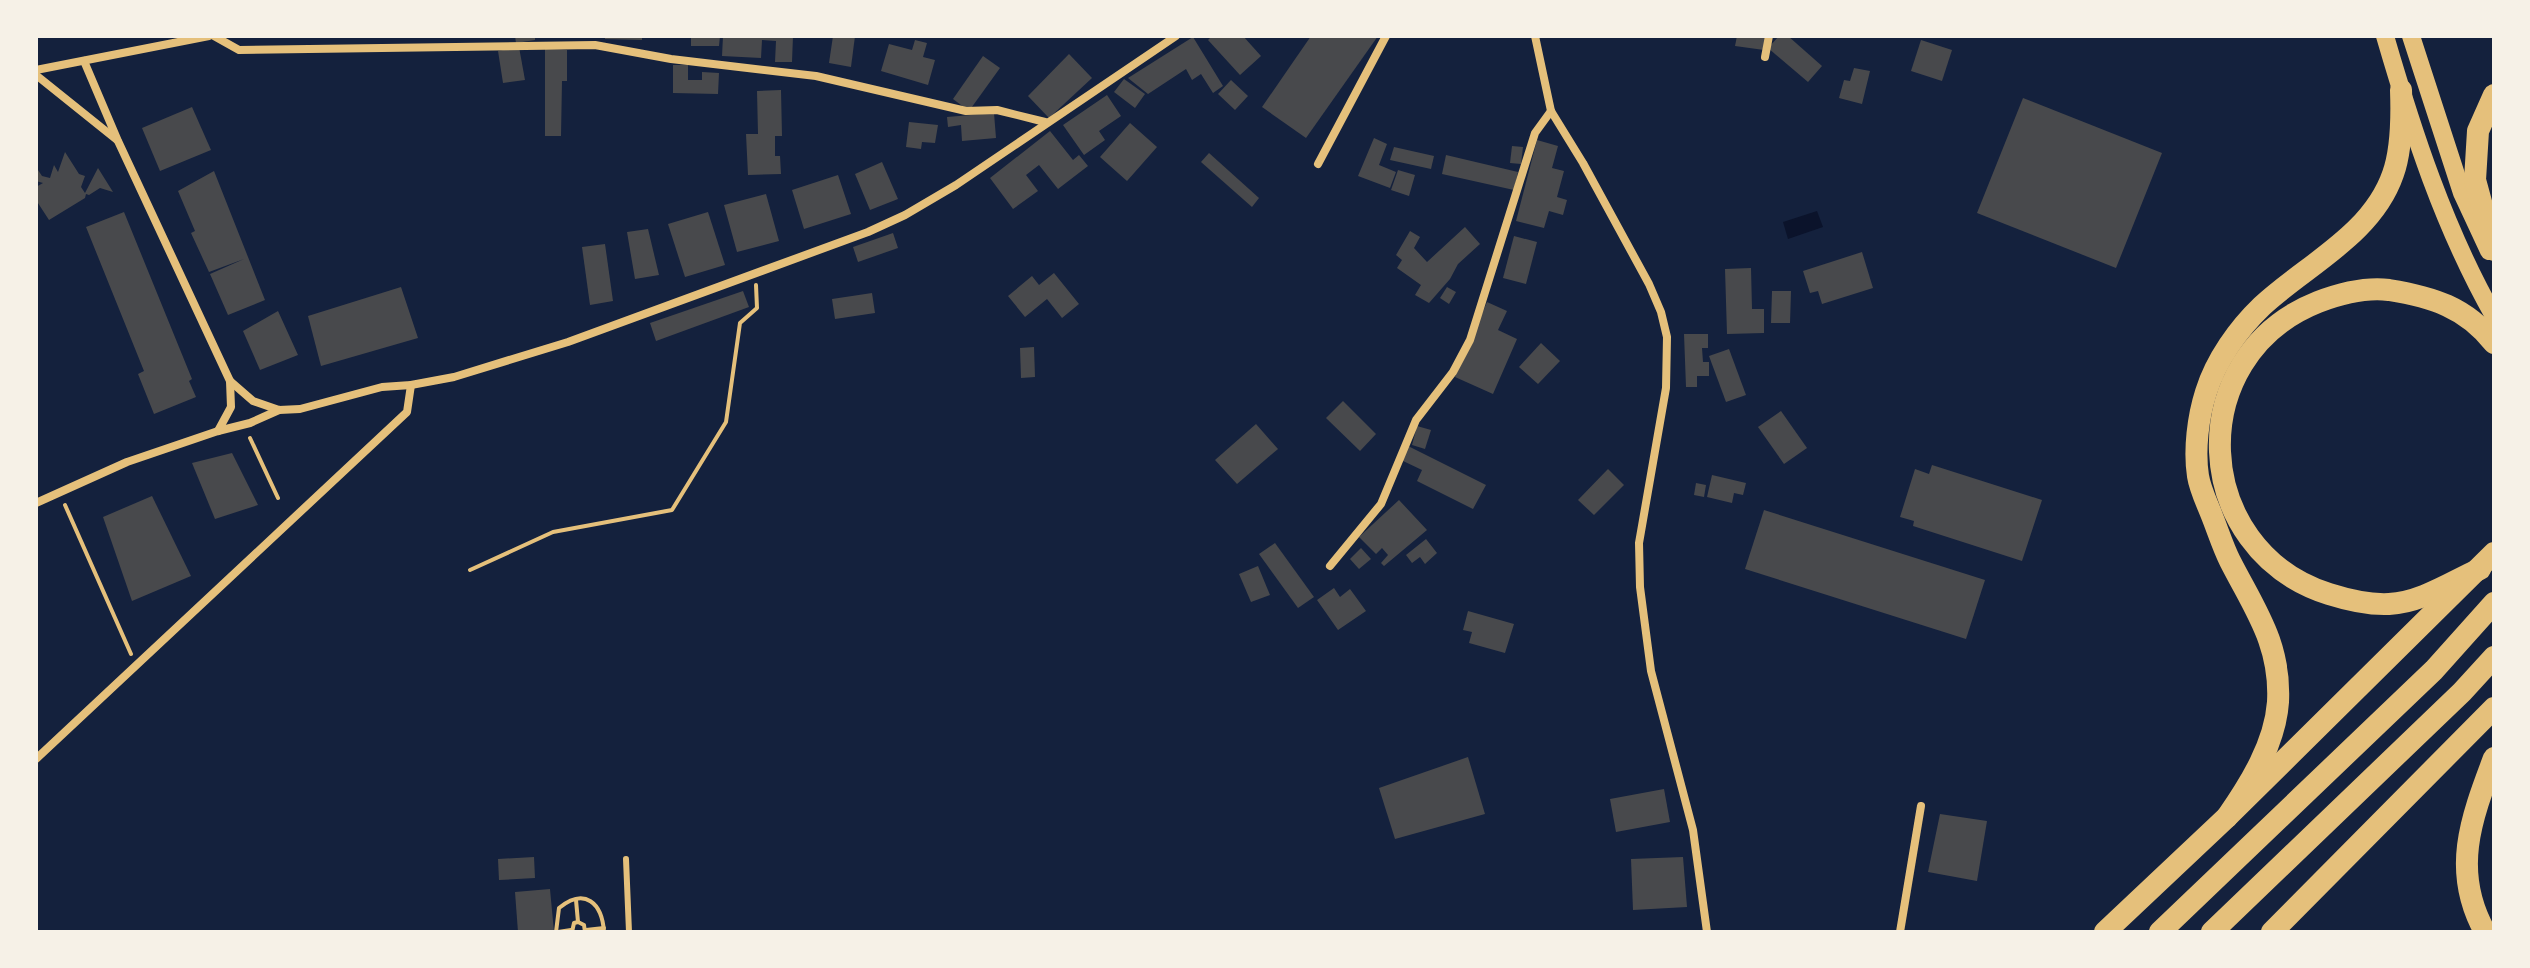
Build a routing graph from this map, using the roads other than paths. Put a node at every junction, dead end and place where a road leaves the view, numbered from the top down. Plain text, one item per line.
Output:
1 (212, 36) edge
2 (1176, 36) edge
3 (1386, 36) edge
4 (1535, 36) edge
5 (1769, 36) edge
6 (2385, 36) edge
7 (2411, 36) edge
8 (1765, 57) dead end
9 (84, 61) junction
10 (36, 73) edge
11 (2401, 90) junction
12 (2494, 95) edge
13 (1551, 111) junction
14 (1045, 122) junction
15 (118, 141) junction
16 (1318, 164) dead end
17 (2494, 250) edge
18 (2494, 260) edge
19 (2494, 316) edge
20 (2494, 343) edge
21 (230, 381) junction
22 (411, 385) junction
23 (279, 410) junction
24 (218, 431) junction
25 (36, 503) edge
26 (2487, 561) edge
27 (1330, 566) dead end
28 (2494, 603) edge
29 (2494, 657) edge
30 (2494, 708) edge
31 (2494, 758) edge
32 (36, 759) edge
33 (1921, 806) dead end
34 (2227, 817) junction
35 (626, 859) dead end
36 (629, 932) edge
37 (1707, 932) edge
38 (1900, 932) edge
39 (2105, 932) edge
40 (2160, 932) edge
41 (2212, 932) edge
42 (2272, 932) edge
43 (2485, 932) edge

1 - 9 street
1 - 14 street
2 - 14 street
3 - 16 street
4 - 13 street
5 - 8 street
6 - 11 main road
7 - 18 main road
9 - 10 street
9 - 15 street
10 - 15 street
11 - 19 main road
11 - 34 highway
12 - 17 highway
13 - 27 street
13 - 37 street
14 - 22 street
15 - 21 street
20 - 26 highway
21 - 23 street
21 - 24 street
22 - 23 street
22 - 32 street
23 - 24 street
24 - 25 street
26 - 34 highway
28 - 40 highway
29 - 41 highway
30 - 42 highway
31 - 43 highway
33 - 38 street
34 - 39 highway
35 - 36 lane

